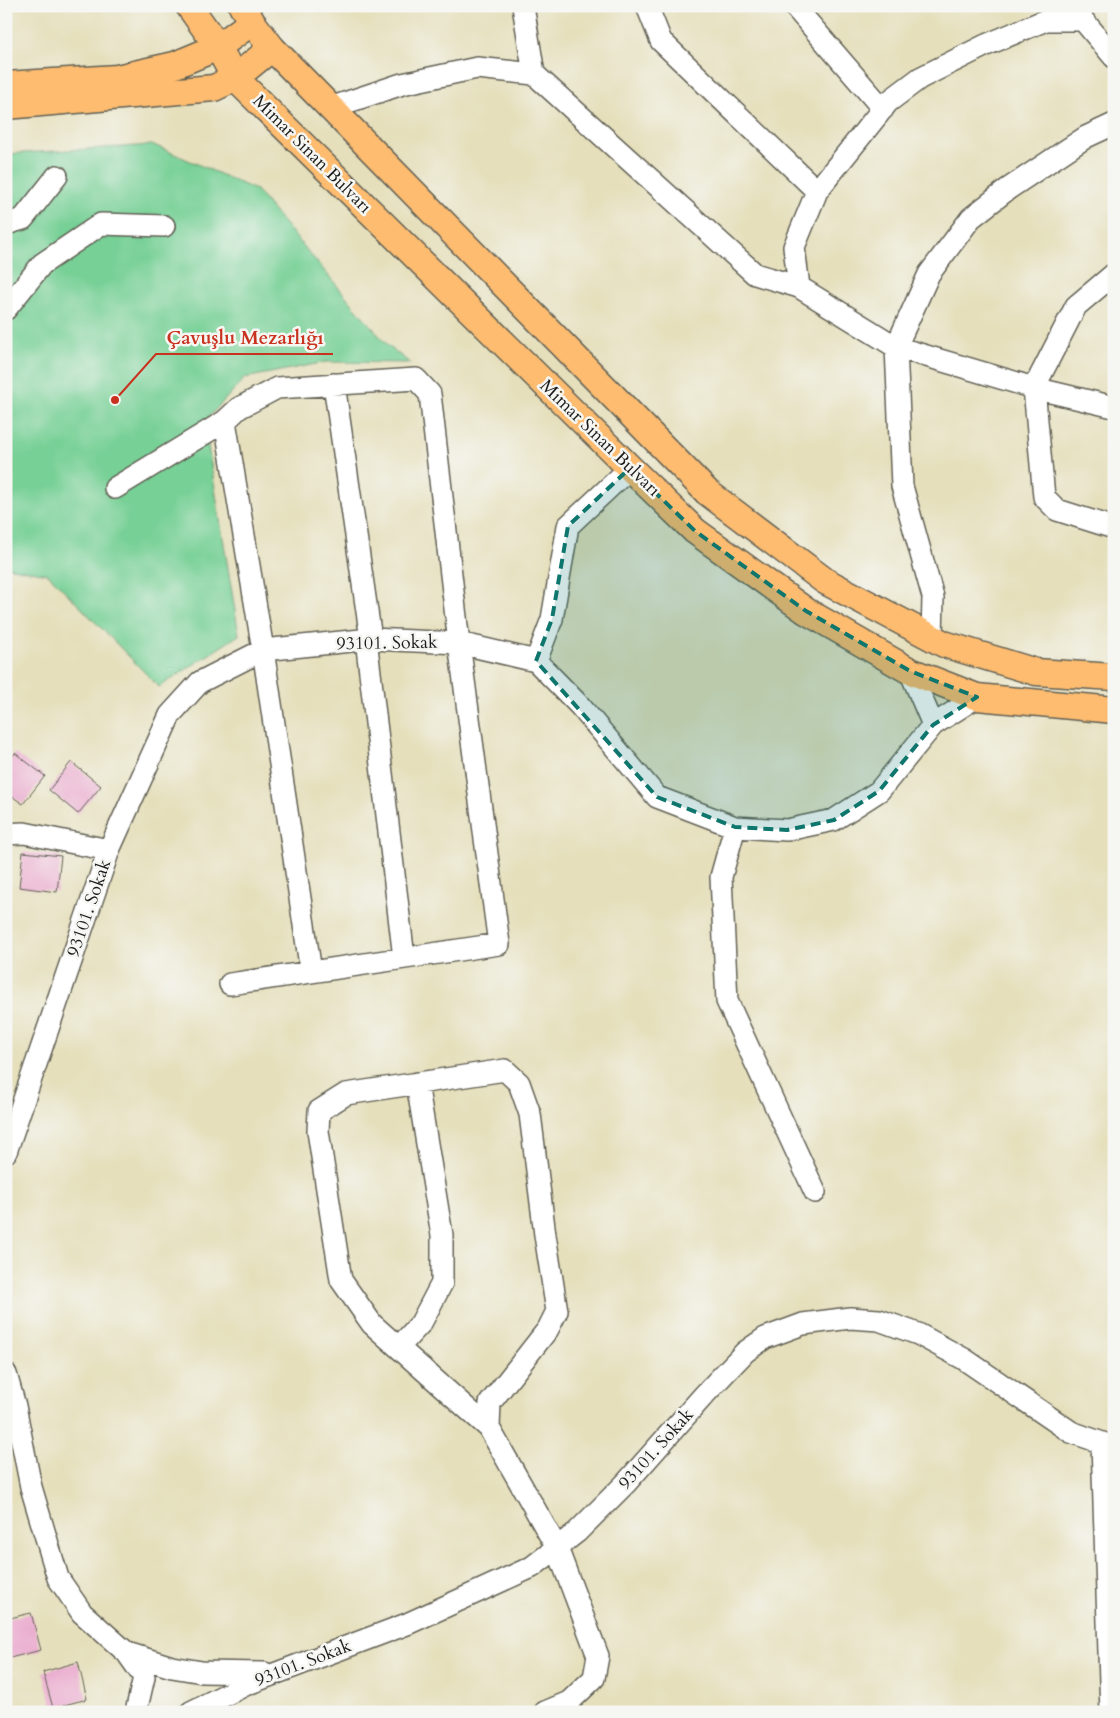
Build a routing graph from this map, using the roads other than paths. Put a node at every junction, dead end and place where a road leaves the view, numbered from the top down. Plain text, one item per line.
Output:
1 (189, 6) edge
2 (523, 6) edge
3 (647, 6) edge
4 (794, 6) edge
5 (1080, 13) edge
6 (247, 14) edge
7 (218, 47) junction
8 (272, 48) junction
9 (1114, 58) edge
10 (534, 74) junction
11 (235, 78) junction
12 (6, 85) edge
13 (6, 106) edge
14 (330, 108) junction
15 (883, 108) junction
16 (1114, 124) edge
17 (57, 176) dead end
18 (817, 191) junction
19 (6, 224) edge
20 (164, 226) dead end
21 (1114, 274) edge
22 (799, 287) junction
23 (6, 309) edge
24 (896, 347) junction
25 (334, 384) junction
26 (1034, 388) junction
27 (1114, 407) edge
28 (225, 421) junction
29 (630, 468) junction
30 (115, 488) dead end
31 (1114, 528) edge
32 (932, 638) junction
33 (369, 639) junction
34 (459, 643) junction
35 (263, 650) junction
36 (536, 661) junction
37 (910, 671) junction
38 (1114, 677) edge
39 (977, 697) junction
40 (1114, 710) edge
41 (933, 724) junction
42 (735, 827) junction
43 (6, 834) edge
44 (108, 850) junction
45 (404, 958) junction
46 (311, 972) junction
47 (230, 984) dead end
48 (417, 1083) junction
49 (6, 1152) edge
50 (815, 1192) dead end
51 (399, 1347) junction
52 (6, 1374) edge
53 (489, 1428) junction
54 (1108, 1445) edge
55 (557, 1548) junction
56 (127, 1653) junction
57 (280, 1672) junction
58 (136, 1712) edge
59 (191, 1712) edge
60 (545, 1712) edge
61 (1111, 1712) edge

1 - 7 main road, Mimar Sinan Bulvarı
2 - 10 street
3 - 18 street
4 - 15 street
5 - 9 street
5 - 15 street
6 - 7 main road
6 - 8 main road, Mimar Sinan Bulvarı
7 - 11 main road, Mimar Sinan Bulvarı
7 - 12 main road
8 - 11 main road
8 - 14 main road, Mimar Sinan Bulvarı
10 - 14 street
10 - 22 street
11 - 13 main road
11 - 29 main road, Mimar Sinan Bulvarı
14 - 32 main road, Mimar Sinan Bulvarı
15 - 18 street
16 - 24 street
17 - 19 street
18 - 22 street
20 - 23 street
21 - 26 street
22 - 24 street
24 - 26 street
24 - 32 street
25 - 28 street
25 - 33 street
25 - 34 street
26 - 27 street
26 - 31 street
28 - 30 street
28 - 35 street
29 - 36 street
29 - 37 main road, Mimar Sinan Bulvarı
32 - 38 main road, Mimar Sinan Bulvarı
33 - 34 street, 93101. Sokak
33 - 35 street, 93101. Sokak
33 - 45 street
34 - 36 street, 93101. Sokak
34 - 45 street
35 - 44 street, 93101. Sokak
35 - 46 street
36 - 42 street
37 - 39 main road, Mimar Sinan Bulvarı
37 - 41 street
39 - 40 main road, Mimar Sinan Bulvarı
39 - 41 street
41 - 42 street
42 - 50 street
43 - 44 street
44 - 49 street, 93101. Sokak
45 - 46 street
46 - 47 street
48 - 51 street
48 - 51 street
48 - 53 street
51 - 53 street
52 - 56 street
53 - 55 street
54 - 55 street, 93101. Sokak
54 - 61 street
55 - 57 street, 93101. Sokak
55 - 60 street
56 - 57 street
56 - 58 street
57 - 59 street, 93101. Sokak

